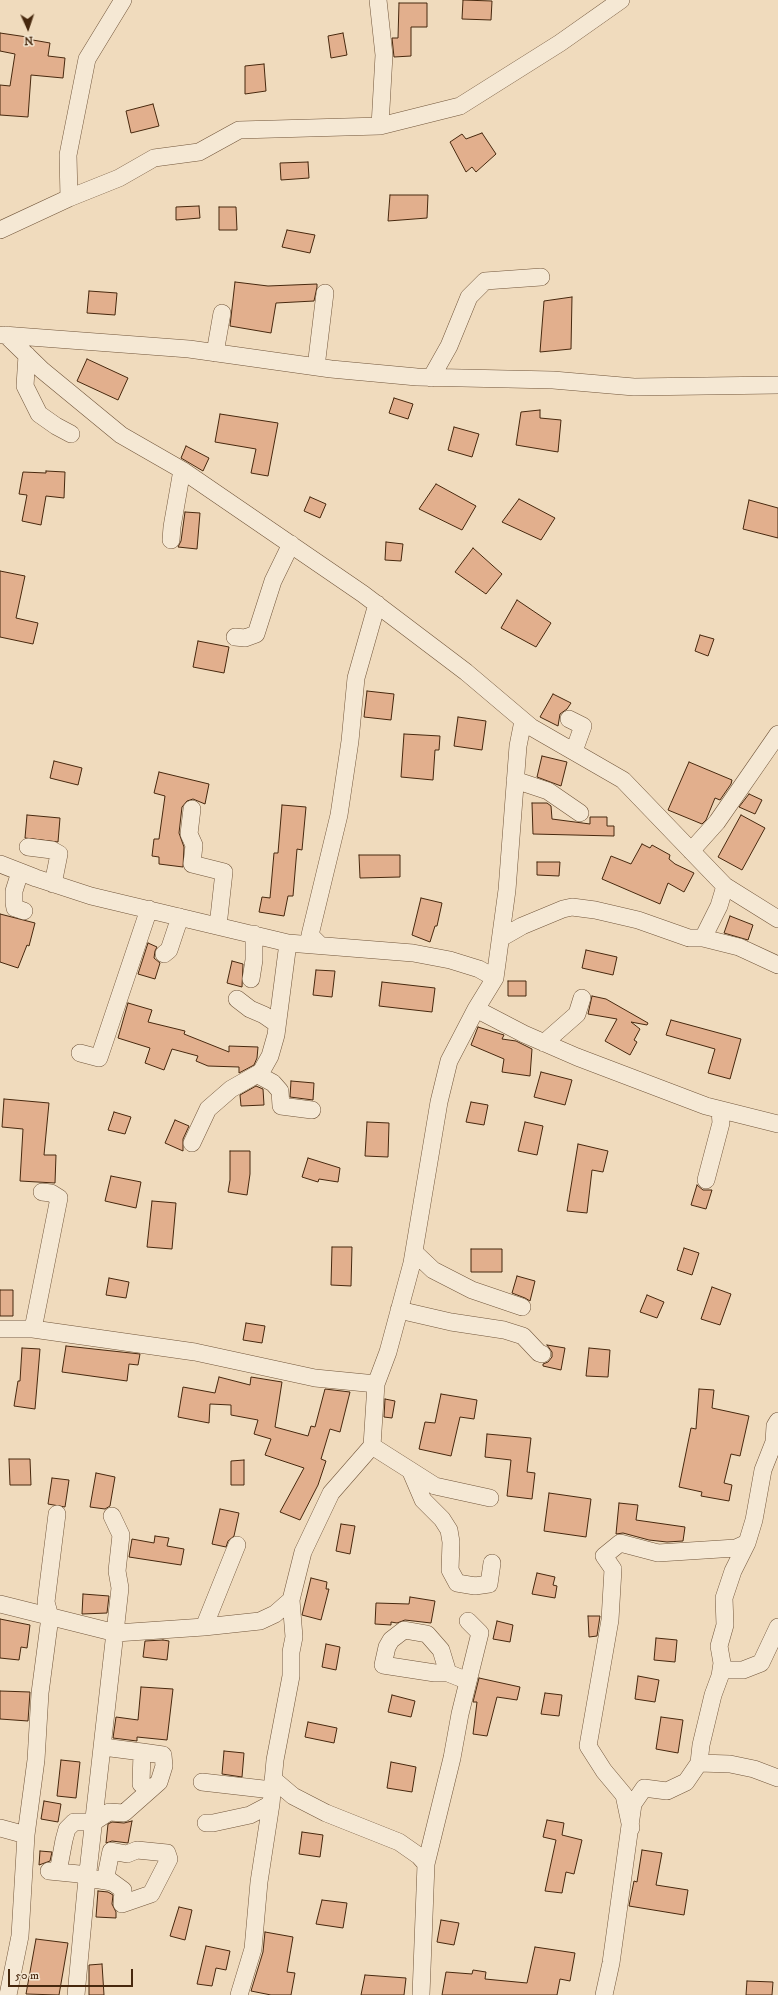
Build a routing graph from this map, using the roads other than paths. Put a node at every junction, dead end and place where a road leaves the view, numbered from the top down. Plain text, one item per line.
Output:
1 (123, 0) edge
2 (378, 0) edge
3 (621, 0) edge
4 (380, 126) junction
5 (69, 198) junction
6 (0, 230) edge
7 (541, 277) dead end
8 (325, 293) dead end
9 (222, 313) dead end
10 (3, 335) edge
11 (215, 353) junction
12 (27, 355) junction
13 (316, 367) junction
14 (431, 378) junction
15 (778, 385) edge
16 (71, 434) dead end
17 (182, 470) junction
18 (171, 540) dead end
19 (291, 544) junction
20 (377, 604) junction
21 (235, 637) dead end
22 (569, 719) dead end
23 (524, 721) junction
24 (778, 734) edge
25 (574, 752) junction
26 (515, 780) junction
27 (192, 809) dead end
28 (580, 813) dead end
29 (28, 847) dead end
30 (691, 851) junction
31 (0, 864) edge
32 (20, 872) junction
33 (53, 884) junction
34 (725, 886) junction
35 (149, 909) junction
36 (24, 911) dead end
37 (180, 916) junction
38 (778, 919) edge
39 (218, 926) junction
40 (254, 934) junction
41 (501, 938) junction
42 (703, 938) junction
43 (288, 943) junction
44 (320, 945) junction
45 (164, 954) dead end
46 (778, 965) edge
47 (251, 978) dead end
48 (495, 978) junction
49 (582, 998) dead end
50 (237, 999) dead end
51 (476, 1009) junction
52 (277, 1024) junction
53 (544, 1043) junction
54 (80, 1054) dead end
55 (261, 1072) junction
56 (312, 1110) dead end
57 (720, 1110) junction
58 (778, 1124) edge
59 (192, 1143) dead end
60 (706, 1180) dead end
61 (42, 1192) dead end
62 (414, 1252) junction
63 (522, 1307) dead end
64 (399, 1310) junction
65 (0, 1329) edge
66 (33, 1329) junction
67 (542, 1354) dead end
68 (376, 1384) junction
69 (778, 1421) edge
70 (372, 1446) junction
71 (411, 1472) junction
72 (490, 1498) dead end
73 (57, 1514) dead end
74 (112, 1516) dead end
75 (747, 1543) junction
76 (237, 1545) dead end
77 (492, 1563) dead end
78 (291, 1600) junction
79 (0, 1604) edge
80 (50, 1617) junction
81 (468, 1621) dead end
82 (204, 1627) junction
83 (778, 1627) edge
84 (116, 1632) junction
85 (721, 1670) junction
86 (448, 1673) dead end
87 (468, 1682) junction
88 (103, 1747) junction
89 (142, 1752) junction
90 (700, 1763) junction
91 (775, 1772) edge
92 (202, 1782) dead end
93 (150, 1790) junction
94 (272, 1791) junction
95 (94, 1822) junction
96 (206, 1823) dead end
97 (0, 1828) edge
98 (631, 1828) junction
99 (26, 1836) junction
100 (426, 1864) junction
101 (88, 1878) junction
102 (105, 1881) dead end
103 (8, 1995) edge
104 (76, 1995) edge
105 (239, 1995) edge
106 (421, 1995) edge
107 (604, 1995) edge

1 - 5 street
2 - 4 street
3 - 4 street
4 - 5 street
5 - 6 street
7 - 14 street
8 - 13 street
9 - 11 street
10 - 11 street
10 - 12 street
11 - 13 street
12 - 16 street
12 - 17 street
13 - 14 street
14 - 15 street
17 - 18 street
17 - 19 street
19 - 20 street
19 - 21 street
20 - 23 street
20 - 44 street
22 - 25 street
23 - 25 street
23 - 26 street
24 - 30 street
25 - 30 street
26 - 28 street
26 - 41 street
27 - 39 street
29 - 33 street
30 - 34 street
31 - 32 street
32 - 33 street
32 - 36 street
33 - 35 street
34 - 38 street
34 - 42 street
35 - 37 street
35 - 54 street
37 - 39 street
37 - 45 street
39 - 40 street
40 - 43 street
40 - 47 street
41 - 42 street
41 - 48 street
42 - 46 street
43 - 44 street
43 - 52 street
44 - 48 street
48 - 51 street
49 - 53 street
50 - 52 street
51 - 53 street
51 - 62 street
52 - 55 street
53 - 57 street
55 - 56 street
55 - 59 street
57 - 58 street
57 - 60 street
61 - 66 street
62 - 63 street
62 - 64 street
64 - 67 street
64 - 68 street
65 - 66 street
66 - 68 street
68 - 70 street
69 - 75 street
70 - 71 street
70 - 78 street
71 - 72 street
71 - 77 street
73 - 80 street
74 - 84 street
75 - 85 street
75 - 98 street
76 - 82 street
78 - 82 street
78 - 94 street
79 - 80 street
80 - 84 street
80 - 99 street
81 - 87 street
82 - 84 street
83 - 85 street
84 - 88 street
85 - 90 street
86 - 87 street
87 - 100 street
88 - 89 street
88 - 95 street
89 - 93 street
89 - 93 street
90 - 91 street
90 - 98 street
92 - 94 street
93 - 95 street
94 - 96 street
94 - 100 street
94 - 105 street
95 - 101 street
95 - 101 street
97 - 99 street
98 - 107 street
99 - 103 street
100 - 106 street
101 - 102 street
101 - 104 street

